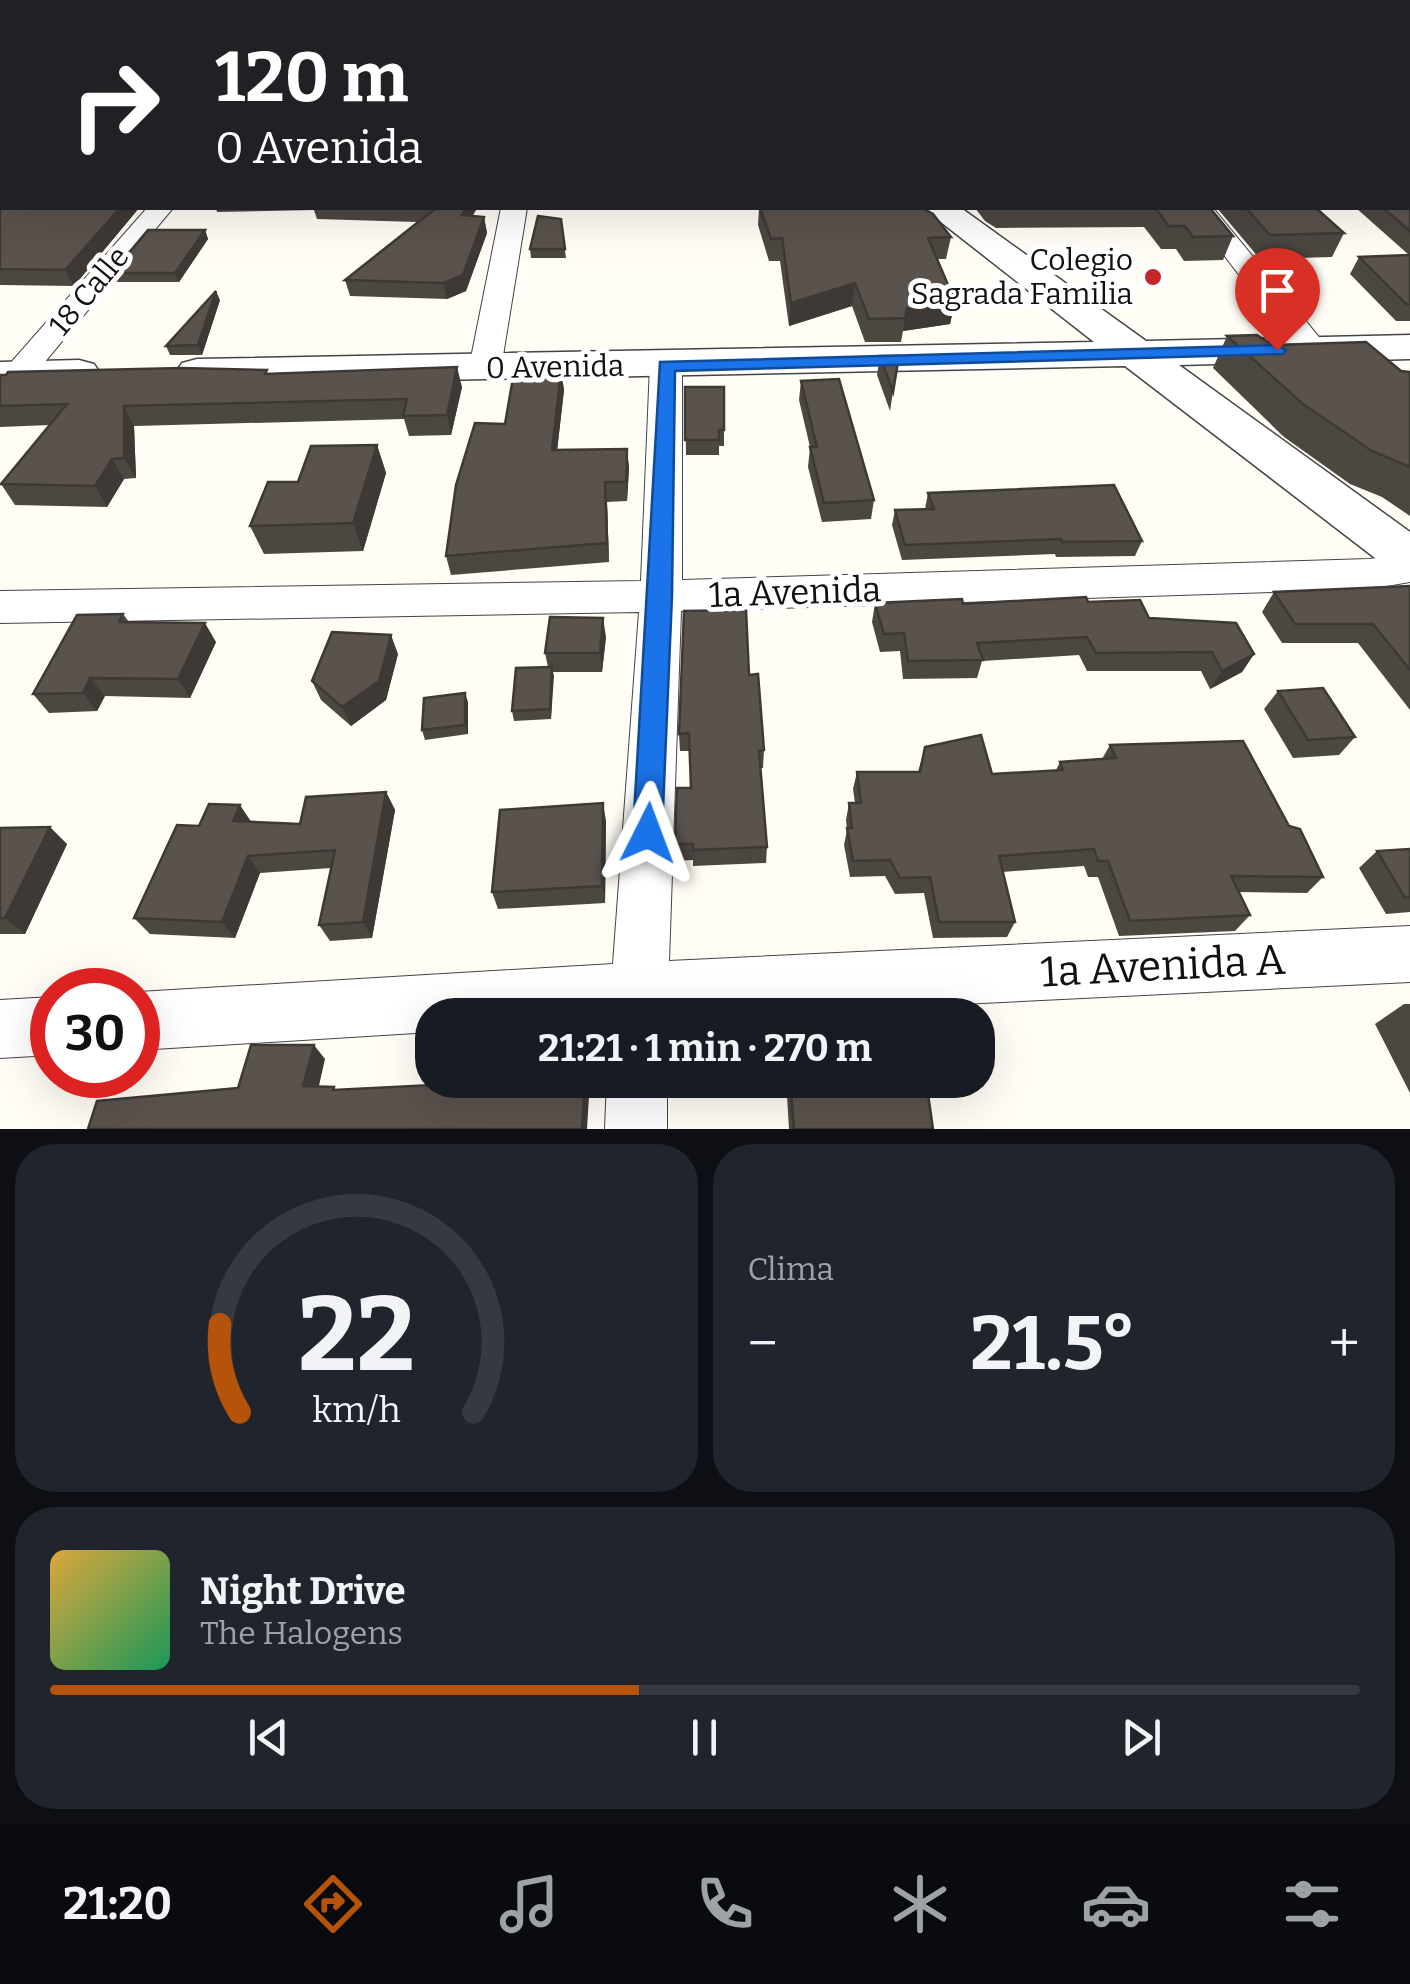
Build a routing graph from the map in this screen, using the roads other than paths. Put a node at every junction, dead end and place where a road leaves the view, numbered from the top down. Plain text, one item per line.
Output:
1 (158, 210) edge
2 (514, 210) edge
3 (943, 210) edge
4 (1202, 210) edge
5 (1410, 347) edge
6 (1312, 349) junction
7 (1138, 354) junction
8 (666, 366) junction
9 (485, 368) junction
10 (9, 374) edge
11 (1410, 558) edge
12 (1410, 568) edge
13 (660, 596) junction
14 (0, 607) edge
15 (1410, 954) edge
16 (639, 998) edge
17 (718, 998) edge
18 (415, 1011) edge
19 (160, 1020) edge
20 (30, 1027) edge
21 (0, 1029) edge
22 (637, 1098) edge
23 (636, 1129) edge

1 - 10 street, 18 Calle
2 - 9 street
3 - 7 street
4 - 6 street
5 - 6 street, 0 Avenida
6 - 7 street, 0 Avenida
7 - 8 street, 0 Avenida
7 - 11 street
8 - 9 street, 0 Avenida
8 - 13 street
9 - 10 street, 0 Avenida
12 - 13 street, 1a Avenida
13 - 14 street, 1a Avenida
13 - 16 street
15 - 17 street, 1a Avenida A
18 - 19 street, 1a Avenida A
20 - 21 street
22 - 23 street

